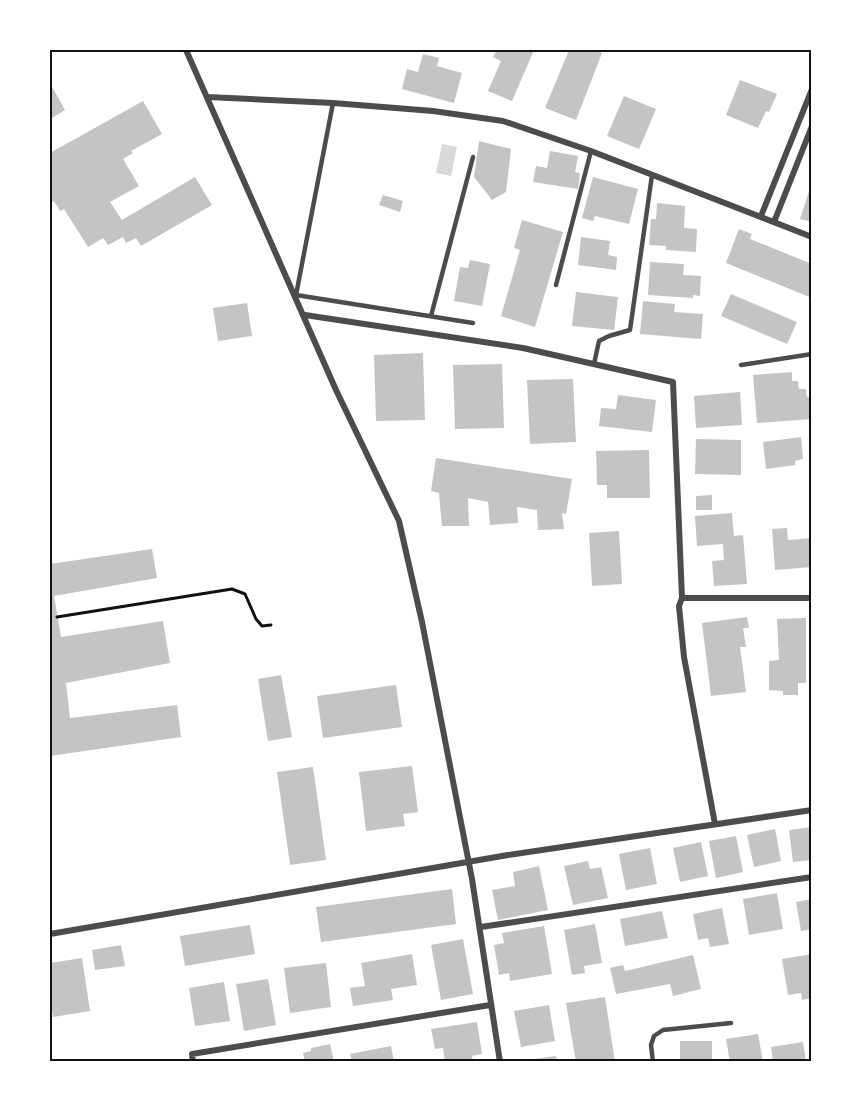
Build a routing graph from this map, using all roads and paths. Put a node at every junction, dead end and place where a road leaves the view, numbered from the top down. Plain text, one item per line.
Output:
1 (186, 50) edge
2 (812, 90) edge
3 (208, 96) junction
4 (333, 103) junction
5 (812, 126) edge
6 (591, 151) junction
7 (473, 157) dead end
8 (652, 175) junction
9 (761, 216) junction
10 (774, 222) junction
11 (812, 237) edge
12 (556, 285) dead end
13 (296, 295) junction
14 (305, 315) junction
15 (431, 316) junction
16 (473, 323) dead end
17 (812, 354) edge
18 (594, 364) junction
19 (741, 365) dead end
20 (682, 598) junction
21 (812, 598) edge
22 (57, 617) dead end
23 (272, 625) dead end
24 (812, 810) edge
25 (715, 824) junction
26 (468, 862) junction
27 (812, 877) edge
28 (481, 927) junction
29 (50, 934) edge
30 (490, 1005) junction
31 (731, 1023) dead end
32 (193, 1062) edge
33 (500, 1062) edge
34 (653, 1062) edge

1 - 3 street
2 - 9 street
3 - 4 street
3 - 13 street
4 - 6 street
4 - 13 lane
5 - 10 street
6 - 8 street
6 - 12 lane
7 - 15 lane
8 - 9 street
8 - 18 lane
9 - 10 street
10 - 11 street
13 - 14 street
13 - 15 lane
14 - 18 street
14 - 26 street
15 - 16 lane
17 - 19 lane
18 - 20 street
20 - 21 street
20 - 25 street
22 - 23 path
24 - 25 street
25 - 26 street
26 - 28 street
26 - 29 street
27 - 28 street
28 - 30 street
30 - 32 street
30 - 33 street
31 - 34 lane

